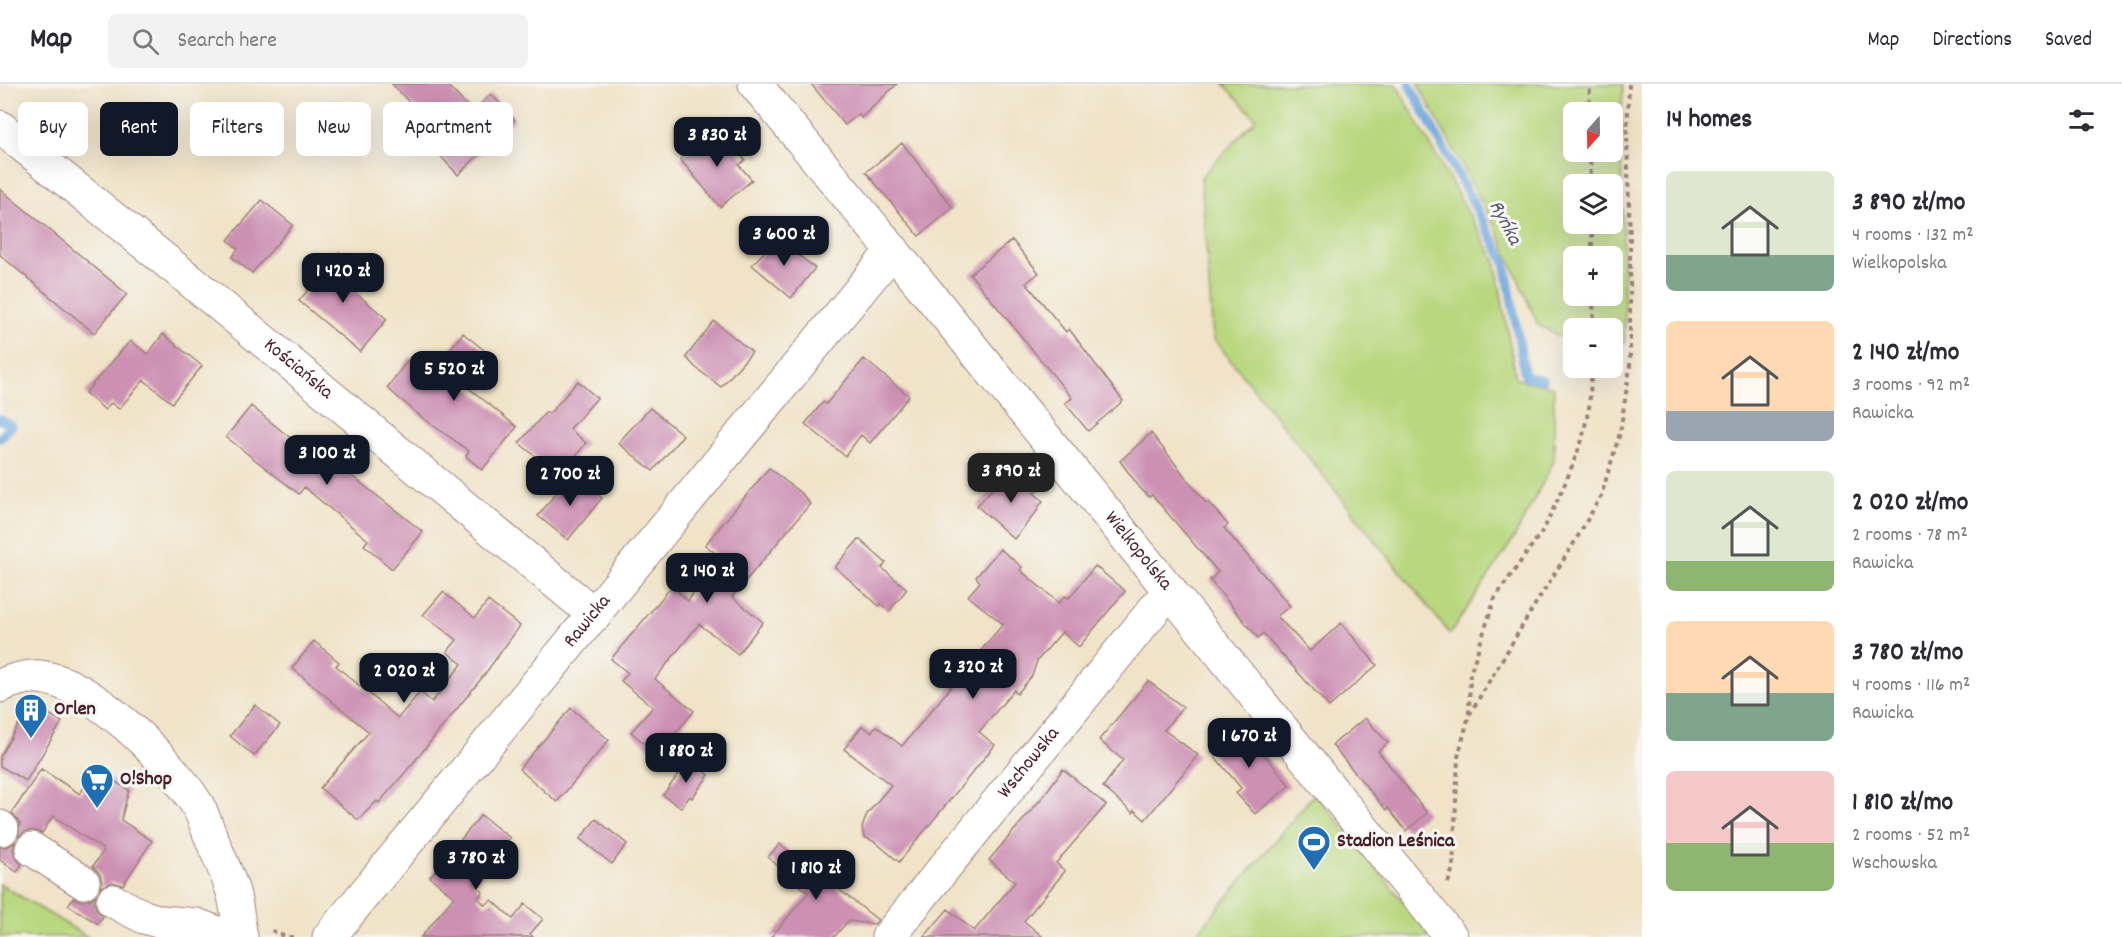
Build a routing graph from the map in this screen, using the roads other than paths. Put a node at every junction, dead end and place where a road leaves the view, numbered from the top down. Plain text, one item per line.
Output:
1 (755, 84) edge
2 (0, 127) edge
3 (893, 250) junction
4 (1170, 590) junction
5 (595, 615) junction
6 (0, 686) edge
7 (32, 849) dead end
8 (83, 882) dead end
9 (113, 901) dead end
10 (255, 932) edge
11 (228, 937) edge
12 (329, 937) edge
13 (888, 937) edge
14 (1450, 937) edge

1 - 3 street, Wielkopolska
2 - 5 street, Kościańska
3 - 4 street, Wielkopolska
3 - 5 street, Rawicka
4 - 13 street, Wschowska
4 - 14 street, Wielkopolska
5 - 12 street, Rawicka
6 - 10 street
7 - 8 street
9 - 11 street

